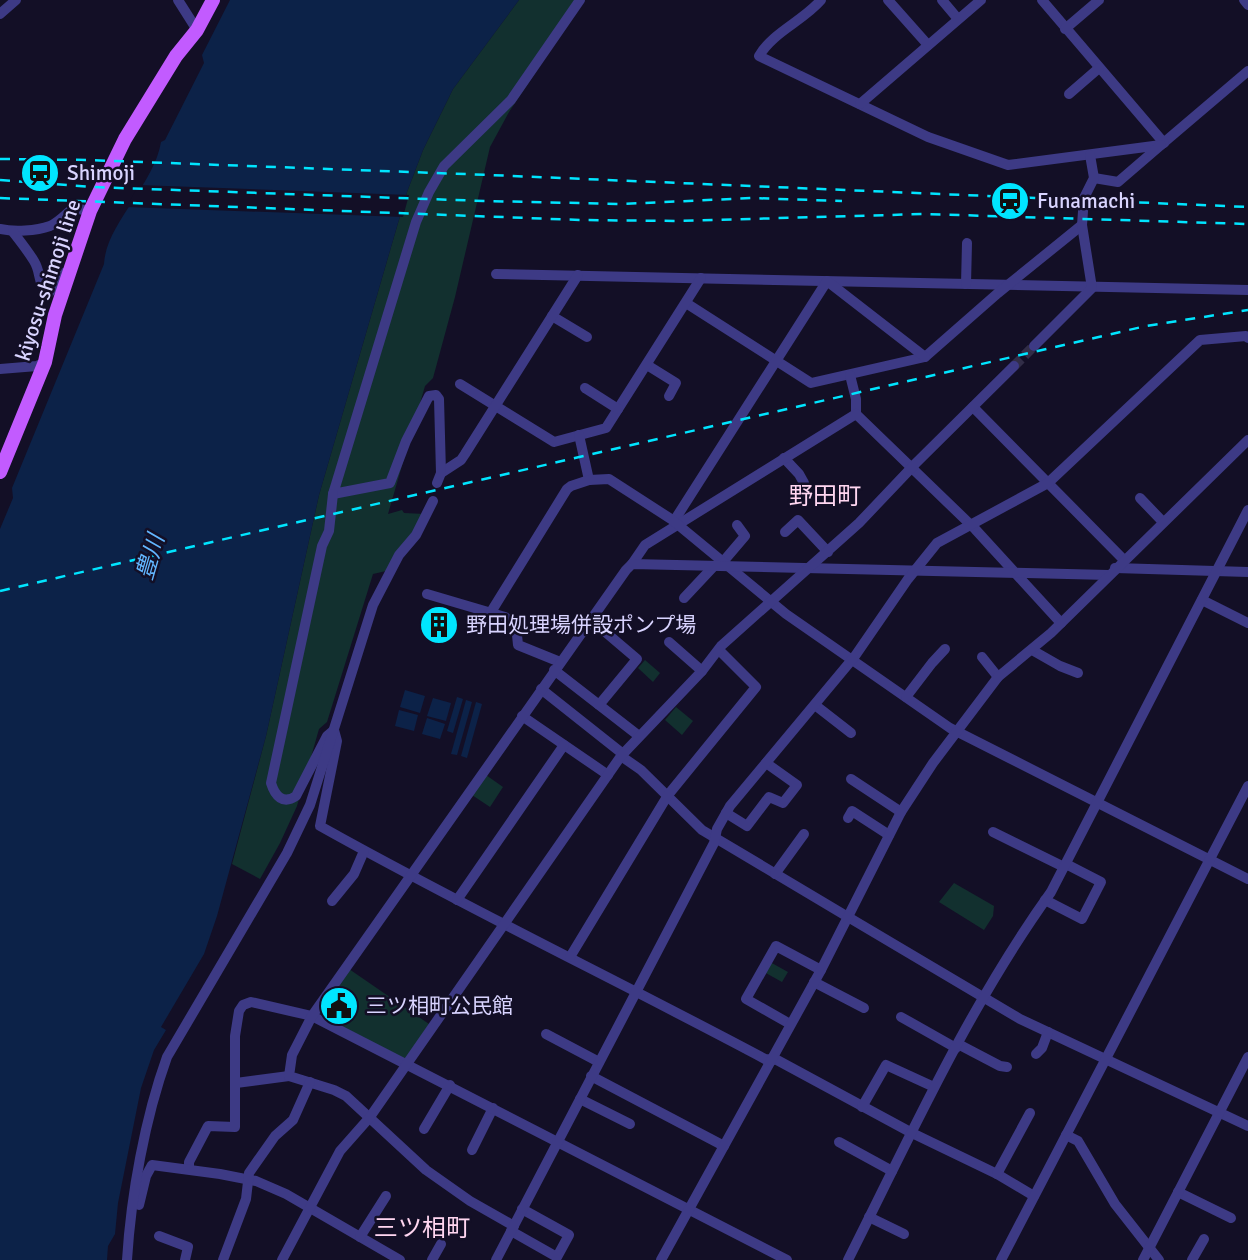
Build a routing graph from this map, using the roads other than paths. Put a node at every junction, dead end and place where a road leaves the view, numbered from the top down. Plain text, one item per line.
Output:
1 (16, 0) edge
2 (178, 0) edge
3 (213, 0) edge
4 (580, 0) edge
5 (821, 0) edge
6 (889, 0) edge
7 (942, 0) edge
8 (981, 0) edge
9 (1042, 0) edge
10 (1099, 0) edge
11 (1244, 0) edge
12 (968, 4) edge
13 (1248, 5) edge
14 (0, 14) edge
15 (958, 19) junction
16 (1065, 29) junction
17 (197, 30) junction
18 (928, 45) junction
19 (1099, 68) junction
20 (1248, 71) edge
21 (1069, 94) dead end
22 (860, 104) junction
23 (1163, 144) junction
24 (1090, 155) junction
25 (1094, 178) junction
26 (90, 211) junction
27 (1082, 225) junction
28 (0, 229) edge
29 (13, 232) junction
30 (967, 243) dead end
31 (496, 274) dead end
32 (578, 275) junction
33 (68, 276) junction
34 (701, 278) junction
35 (827, 281) junction
36 (966, 284) junction
37 (1007, 286) junction
38 (1092, 288) junction
39 (1248, 290) edge
40 (686, 303) junction
41 (552, 316) junction
42 (587, 337) dead end
43 (1248, 338) edge
44 (1034, 346) tunnel mouth
45 (925, 357) junction
46 (776, 361) junction
47 (45, 362) junction
48 (647, 365) junction
49 (1014, 366) tunnel mouth
50 (0, 369) edge
51 (850, 375) junction
52 (460, 384) dead end
53 (585, 388) dead end
54 (669, 396) dead end
55 (496, 407) junction
56 (973, 407) junction
57 (618, 410) junction
58 (856, 414) junction
59 (579, 435) junction
60 (1248, 440) edge
61 (784, 458) junction
62 (913, 467) junction
63 (0, 472) edge
64 (589, 480) junction
65 (804, 483) dead end
66 (1048, 483) junction
67 (333, 494) junction
68 (1140, 498) dead end
69 (433, 501) dead end
70 (1248, 510) edge
71 (1163, 522) junction
72 (675, 523) junction
73 (970, 524) junction
74 (737, 525) dead end
75 (785, 532) dead end
76 (828, 552) junction
77 (1124, 560) junction
78 (632, 564) junction
79 (721, 565) junction
80 (810, 568) junction
81 (914, 571) junction
82 (1216, 571) junction
83 (1112, 572) junction
84 (1248, 572) edge
85 (1017, 573) junction
86 (427, 594) dead end
87 (684, 598) dead end
88 (1202, 600) junction
89 (771, 603) junction
90 (491, 612) junction
91 (590, 619) junction
92 (1061, 622) junction
93 (1248, 623) edge
94 (669, 642) dead end
95 (945, 649) dead end
96 (719, 650) junction
97 (1032, 650) junction
98 (982, 657) dead end
99 (852, 660) junction
100 (557, 666) junction
101 (702, 671) junction
102 (1078, 673) dead end
103 (998, 677) junction
104 (541, 689) junction
105 (906, 697) junction
106 (599, 705) junction
107 (815, 705) junction
108 (522, 716) junction
109 (334, 730) junction
110 (957, 732) junction
111 (851, 733) dead end
112 (639, 736) junction
113 (564, 745) junction
114 (622, 755) junction
115 (766, 763) junction
116 (608, 775) junction
117 (851, 779) dead end
118 (1248, 786) edge
119 (668, 795) junction
120 (1097, 802) junction
121 (901, 812) junction
122 (726, 813) junction
123 (848, 818) dead end
124 (993, 832) dead end
125 (804, 834) dead end
126 (889, 835) junction
127 (715, 838) junction
128 (364, 851) junction
129 (1210, 860) junction
130 (1065, 865) junction
131 (775, 874) junction
132 (410, 875) junction
133 (1248, 879) edge
134 (457, 900) junction
135 (1045, 900) junction
136 (331, 901) dead end
137 (848, 917) junction
138 (504, 922) junction
139 (570, 957) junction
140 (821, 970) junction
141 (814, 982) junction
142 (636, 990) junction
143 (984, 996) junction
144 (864, 1008) dead end
145 (312, 1016) junction
146 (901, 1017) dead end
147 (790, 1024) junction
148 (1048, 1032) junction
149 (546, 1034) dead end
150 (957, 1046) junction
151 (1036, 1054) dead end
152 (1248, 1057) edge
153 (1106, 1059) junction
154 (770, 1061) junction
155 (599, 1062) junction
156 (407, 1064) junction
157 (1007, 1067) dead end
158 (1245, 1073) edge
159 (289, 1076) junction
160 (592, 1076) junction
161 (310, 1082) junction
162 (236, 1083) junction
163 (450, 1085) junction
164 (934, 1087) junction
165 (580, 1099) junction
166 (862, 1107) junction
167 (494, 1108) junction
168 (1219, 1112) junction
169 (1030, 1113) dead end
170 (370, 1117) junction
171 (630, 1124) dead end
172 (1248, 1126) edge
173 (425, 1129) dead end
174 (912, 1133) junction
175 (1066, 1135) junction
176 (557, 1142) junction
177 (839, 1142) dead end
178 (724, 1146) junction
179 (472, 1150) dead end
180 (189, 1169) junction
181 (892, 1171) junction
182 (997, 1174) junction
183 (249, 1179) junction
184 (1178, 1192) junction
185 (386, 1196) dead end
186 (1034, 1196) junction
187 (309, 1209) junction
188 (522, 1209) junction
189 (688, 1210) junction
190 (869, 1217) junction
191 (1231, 1218) dead end
192 (512, 1229) junction
193 (129, 1232) junction
194 (904, 1234) dead end
195 (159, 1236) dead end
196 (360, 1237) junction
197 (1204, 1240) dead end
198 (441, 1244) dead end
199 (1150, 1248) junction
200 (386, 1257) edge
201 (127, 1260) edge
202 (185, 1260) edge
203 (223, 1260) edge
204 (282, 1260) edge
205 (400, 1260) edge
206 (432, 1260) edge
207 (496, 1260) edge
208 (661, 1260) edge
209 (787, 1260) edge
210 (848, 1260) edge
211 (1001, 1260) edge
212 (1143, 1260) edge
213 (1159, 1260) edge
214 (1192, 1260) edge

1 - 14 street
2 - 17 street
3 - 17 main road, kiyosu-shimoji line
4 - 67 street
5 - 22 street
6 - 18 street
7 - 15 street
8 - 12 street
9 - 16 street
10 - 16 street
11 - 13 street
12 - 15 street
15 - 18 street
16 - 19 street
17 - 26 main road, kiyosu-shimoji line
18 - 22 street
19 - 21 street
19 - 23 street
20 - 23 street
22 - 24 street
23 - 24 street
23 - 25 street
24 - 25 street
25 - 27 street
26 - 29 street
26 - 33 main road, kiyosu-shimoji line
27 - 37 street
27 - 38 street
28 - 29 street
29 - 33 street
30 - 36 street
31 - 32 street
32 - 34 street
32 - 41 street
33 - 47 main road, kiyosu-shimoji line
34 - 35 street
34 - 40 street
35 - 36 street
35 - 45 street
35 - 46 street
36 - 37 street
37 - 38 street
37 - 45 street
38 - 39 street
38 - 44 street
40 - 46 street
40 - 48 street
41 - 42 street
41 - 55 street
43 - 66 street
45 - 51 street
46 - 51 street
46 - 72 street
47 - 50 street
47 - 63 main road, kiyosu-shimoji line
48 - 54 street
48 - 57 street
49 - 56 street
51 - 58 street
52 - 55 street
53 - 57 street
55 - 59 street
55 - 67 street
56 - 62 street
56 - 66 street
57 - 59 street
58 - 61 street
58 - 62 street
59 - 64 street
60 - 71 street
61 - 65 street
61 - 72 street
62 - 73 street
62 - 76 street
64 - 72 street
64 - 90 street
66 - 73 street
66 - 77 street
67 - 109 street
68 - 71 street
69 - 109 street
70 - 82 street
71 - 77 street
72 - 78 street
72 - 79 street
73 - 81 street
73 - 85 street
74 - 79 street
75 - 76 street
76 - 80 street
77 - 83 street
78 - 79 street
78 - 91 street
79 - 80 street
79 - 87 street
79 - 89 street
80 - 81 street
80 - 89 street
81 - 85 street
81 - 99 street
82 - 83 street
82 - 84 street
82 - 88 street
83 - 85 street
83 - 92 street
85 - 92 street
86 - 90 street
88 - 93 street
88 - 120 street
89 - 96 street
89 - 99 street
90 - 100 street
91 - 100 street
91 - 106 street
92 - 97 street
94 - 101 street
95 - 105 street
96 - 101 street
96 - 119 street
97 - 102 street
97 - 103 street
98 - 103 street
99 - 105 street
99 - 107 street
100 - 104 street
100 - 106 street
101 - 112 street
103 - 110 street
104 - 108 street
104 - 114 street
105 - 110 street
106 - 112 street
107 - 111 street
107 - 115 street
108 - 113 street
108 - 132 street
109 - 128 street
109 - 193 street
110 - 120 street
110 - 121 street
112 - 114 street
113 - 116 street
113 - 134 street
114 - 116 street
114 - 119 street
115 - 122 street
115 - 122 street
116 - 138 street
117 - 121 street
118 - 129 street
119 - 127 street
119 - 139 street
120 - 129 street
120 - 130 street
121 - 126 street
122 - 127 street
123 - 126 street
124 - 130 street
125 - 131 street
126 - 137 street
127 - 131 street
127 - 142 street
128 - 132 street
128 - 136 street
129 - 133 street
129 - 153 street
130 - 135 street
130 - 135 street
131 - 137 street
132 - 134 street
132 - 145 street
134 - 138 street
135 - 143 street
137 - 140 street
137 - 143 street
138 - 139 street
138 - 156 street
139 - 142 street
140 - 141 street
140 - 147 street
141 - 144 street
141 - 147 street
142 - 154 street
142 - 155 street
143 - 148 street
143 - 150 street
145 - 156 street
145 - 159 street
145 - 162 street
146 - 150 street
147 - 154 street
148 - 151 street
148 - 153 street
149 - 155 street
150 - 157 street
150 - 164 street
152 - 158 street
153 - 168 street
153 - 175 street
154 - 166 street
154 - 178 street
155 - 160 street
156 - 163 street
156 - 170 street
158 - 168 street
159 - 161 street
159 - 162 street
160 - 165 street
160 - 178 street
161 - 170 street
161 - 183 street
162 - 180 street
163 - 167 street
163 - 173 street
164 - 166 street
164 - 174 street
165 - 171 street
165 - 176 street
166 - 174 street
167 - 176 street
167 - 179 street
168 - 172 street
168 - 184 street
169 - 182 street
170 - 187 street
170 - 192 street
174 - 181 street
174 - 182 street
175 - 186 street
175 - 199 street
176 - 188 street
176 - 189 street
177 - 181 street
178 - 189 street
180 - 183 street
180 - 193 street
181 - 190 street
182 - 186 street
183 - 187 street
183 - 203 street
184 - 191 street
184 - 199 street
185 - 196 street
186 - 211 street
187 - 196 street
187 - 204 street
188 - 192 street
188 - 192 street
189 - 208 street
189 - 209 street
190 - 194 street
190 - 210 street
192 - 207 street
193 - 201 street
195 - 202 street
196 - 200 street
197 - 214 street
198 - 206 street
199 - 212 street
199 - 213 street
200 - 205 street

